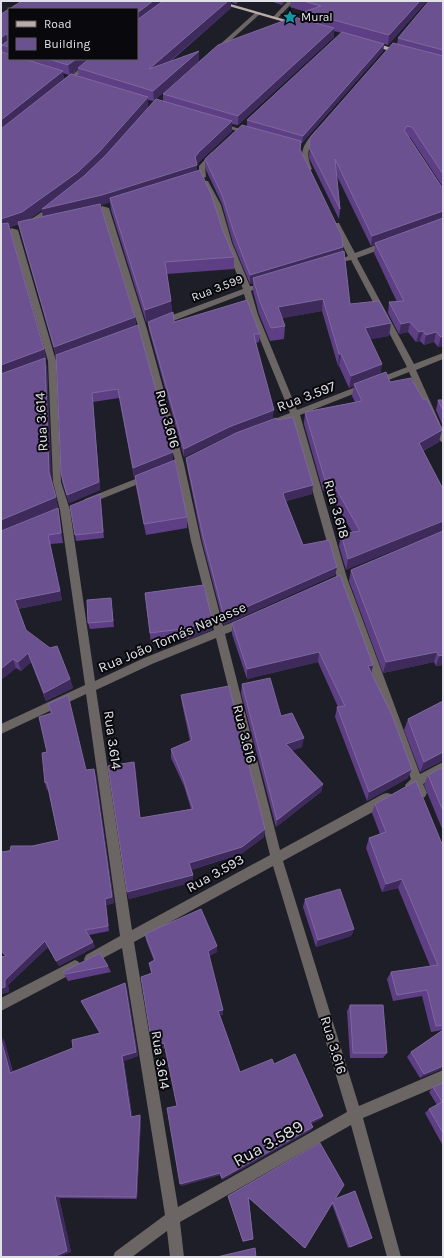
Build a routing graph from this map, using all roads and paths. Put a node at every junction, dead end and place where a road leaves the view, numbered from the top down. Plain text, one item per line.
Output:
1 (214, 1) edge
2 (291, 1) edge
3 (258, 13) junction
4 (276, 18) junction
5 (304, 26) edge
6 (361, 41) edge
7 (405, 53) edge
8 (212, 55) edge
9 (95, 60) edge
10 (62, 76) edge
11 (70, 79) junction
12 (77, 81) edge
13 (58, 88) edge
14 (208, 121) edge
15 (244, 124) edge
16 (325, 124) edge
17 (239, 130) junction
18 (233, 135) edge
19 (261, 136) edge
20 (222, 146) edge
21 (312, 176) edge
22 (203, 177) junction
23 (189, 181) edge
24 (59, 202) edge
25 (106, 208) dead end
26 (332, 217) edge
27 (47, 222) edge
28 (25, 227) junction
29 (394, 242) edge
30 (352, 257) junction
31 (337, 262) edge
32 (262, 285) edge
33 (247, 289) junction
34 (146, 328) junction
35 (443, 356) edge
36 (412, 369) junction
37 (295, 414) junction
38 (260, 428) edge
39 (443, 440) edge
40 (158, 473) edge
41 (69, 509) junction
42 (255, 617) edge
43 (219, 633) junction
44 (92, 688) junction
45 (1, 729) edge
46 (443, 767) edge
47 (416, 782) junction
48 (424, 802) edge
49 (276, 857) junction
50 (127, 939) junction
51 (1, 1005) edge
52 (443, 1077) edge
53 (355, 1115) junction
54 (172, 1218) junction
55 (120, 1257) edge
56 (177, 1257) edge
57 (394, 1257) edge

1 - 3 main road
2 - 4 street
3 - 4 main road
3 - 8 street
4 - 5 main road
6 - 7 main road
9 - 11 street
10 - 11 street
11 - 12 street
11 - 13 street
14 - 17 street
15 - 17 street
16 - 21 street
17 - 18 street
17 - 19 street
20 - 22 street
22 - 23 street
22 - 33 street, Rua 3.618
24 - 28 street
25 - 34 street, Rua 3.616
26 - 30 street
27 - 28 street
28 - 41 street, Rua 3.614
29 - 30 street
30 - 31 street
30 - 36 street
32 - 33 street, Rua 3.599
33 - 34 street, Rua 3.599
33 - 37 street, Rua 3.618
34 - 43 street, Rua 3.616
35 - 36 street, Rua 3.597
36 - 37 street, Rua 3.597
36 - 39 street
37 - 38 street, Rua 3.597
37 - 47 street, Rua 3.618
40 - 41 street
41 - 44 street, Rua 3.614
42 - 43 street, Rua João Tomás Navasse
43 - 44 street, Rua João Tomás Navasse
43 - 49 street, Rua 3.616
44 - 45 street, Rua João Tomás Navasse
44 - 50 street, Rua 3.614
46 - 47 street, Rua 3.593
47 - 48 street, Rua 3.618
47 - 49 street, Rua 3.593
49 - 50 street, Rua 3.593
49 - 53 street, Rua 3.616
50 - 51 street, Rua 3.593
50 - 54 street, Rua 3.614
52 - 53 street, Rua 3.589
53 - 54 street, Rua 3.589
53 - 57 street, Rua 3.616
54 - 55 street, Rua 3.589
54 - 56 street, Rua 3.614

